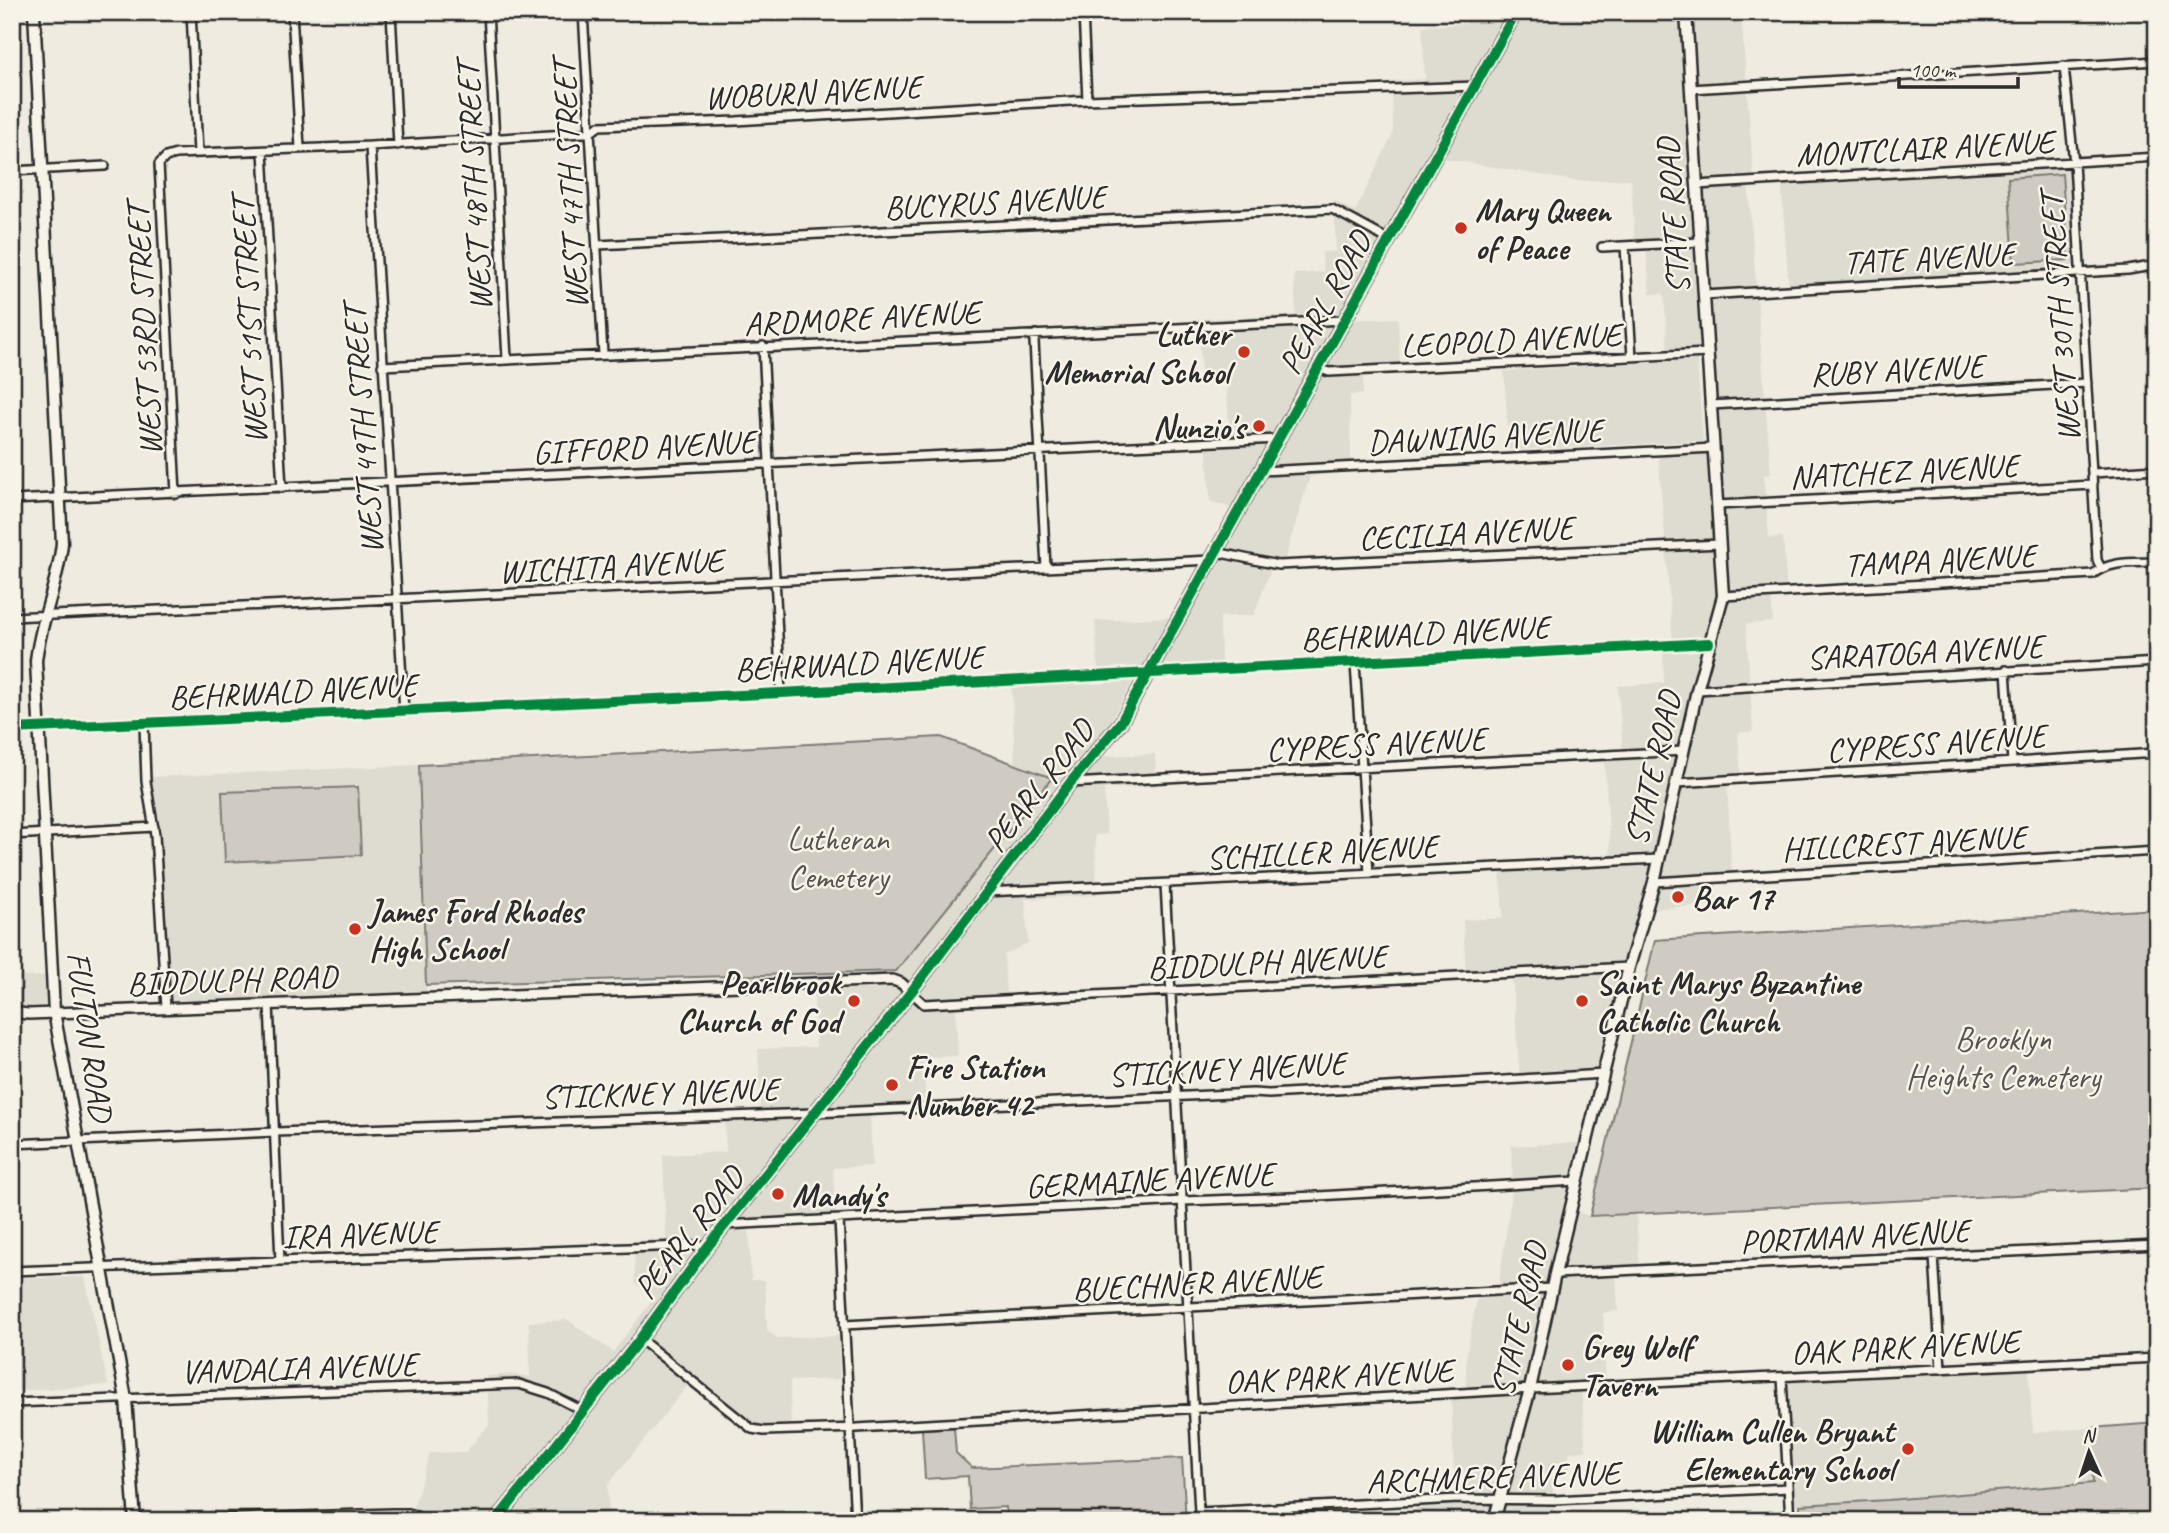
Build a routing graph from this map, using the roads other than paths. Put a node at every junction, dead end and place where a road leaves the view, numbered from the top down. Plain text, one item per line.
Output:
1 (34, 12) edge
2 (191, 12) edge
3 (292, 12) edge
4 (391, 12) edge
5 (488, 12) edge
6 (583, 12) edge
7 (1083, 12) edge
8 (1516, 12) edge
9 (1686, 12) edge
10 (2157, 61) edge
11 (2064, 66) junction
12 (1476, 86) junction
13 (1690, 89) junction
14 (1087, 100) junction
15 (590, 133) junction
16 (496, 139) junction
17 (398, 145) junction
18 (370, 146) junction
19 (300, 148) junction
20 (263, 151) junction
21 (198, 153) junction
22 (2157, 157) edge
23 (2074, 163) junction
24 (159, 164) joint
25 (105, 166) dead end
26 (43, 169) junction
27 (12, 171) edge
28 (1696, 186) junction
29 (1388, 240) junction
30 (1700, 242) junction
31 (597, 245) junction
32 (1625, 246) junction
33 (1602, 247) dead end
34 (2157, 265) edge
35 (2079, 272) junction
36 (1704, 295) junction
37 (1344, 320) junction
38 (1036, 334) junction
39 (763, 346) junction
40 (1708, 353) junction
41 (603, 354) junction
42 (1632, 357) junction
43 (507, 359) junction
44 (382, 366) junction
45 (1318, 368) junction
46 (2087, 383) junction
47 (1711, 405) junction
48 (1278, 439) junction
49 (1714, 447) junction
50 (1040, 452) junction
51 (769, 465) junction
52 (2157, 469) edge
53 (1260, 471) junction
54 (2093, 473) junction
55 (389, 483) junction
56 (2093, 485) junction
57 (282, 488) junction
58 (176, 494) junction
59 (61, 498) junction
60 (12, 500) edge
61 (1718, 505) junction
62 (1720, 544) junction
63 (1214, 556) junction
64 (2157, 562) edge
65 (1046, 568) junction
66 (2101, 568) junction
67 (775, 580) junction
68 (1723, 596) junction
69 (397, 600) junction
70 (46, 616) junction
71 (12, 618) edge
72 (1709, 643) junction
73 (2157, 662) edge
74 (1355, 663) junction
75 (2006, 670) junction
76 (1148, 672) junction
77 (1697, 690) junction
78 (780, 693) junction
79 (404, 710) junction
80 (144, 723) junction
81 (39, 727) junction
82 (12, 729) edge
83 (1684, 751) junction
84 (2157, 753) edge
85 (2012, 762) junction
86 (1360, 768) junction
87 (1070, 783) junction
88 (1677, 783) junction
89 (154, 827) junction
90 (45, 833) junction
91 (12, 835) edge
92 (2157, 851) edge
93 (1659, 859) junction
94 (1369, 873) junction
95 (1654, 882) junction
96 (1165, 884) junction
97 (987, 892) junction
98 (1629, 967) junction
99 (1170, 990) junction
100 (912, 992) junction
101 (269, 1004) junction
102 (166, 1008) junction
103 (12, 1010) edge
104 (54, 1013) junction
105 (1604, 1074) junction
106 (1178, 1097) junction
107 (814, 1113) junction
108 (276, 1132) junction
109 (78, 1141) junction
110 (12, 1144) edge
111 (1577, 1181) junction
112 (1183, 1201) junction
113 (839, 1220) junction
114 (725, 1225) junction
115 (709, 1245) junction
116 (2157, 1245) edge
117 (1934, 1256) junction
118 (280, 1261) junction
119 (102, 1268) junction
120 (12, 1271) edge
121 (1555, 1274) junction
122 (1552, 1288) junction
123 (1189, 1307) junction
124 (844, 1325) junction
125 (640, 1339) junction
126 (2157, 1358) edge
127 (1941, 1369) junction
128 (1782, 1377) junction
129 (1530, 1389) junction
130 (126, 1399) junction
131 (12, 1403) edge
132 (1195, 1408) junction
133 (583, 1410) junction
134 (850, 1428) junction
135 (1788, 1488) junction
136 (1499, 1499) junction
137 (135, 1521) edge
138 (148, 1521) edge
139 (427, 1521) edge
140 (496, 1521) edge
141 (855, 1521) edge
142 (1494, 1521) edge
143 (1790, 1521) edge

1 - 26 main road, FULTON ROAD
2 - 21 street
3 - 19 street
4 - 17 street
5 - 16 street, WEST 48TH STREET
6 - 15 street, WEST 47TH STREET
7 - 14 street
8 - 12 main road, PEARL ROAD
9 - 13 main road, STATE ROAD
10 - 11 street
11 - 13 street
11 - 23 street, WEST 30TH STREET
12 - 14 street, WOBURN AVENUE
12 - 29 main road, PEARL ROAD
13 - 28 main road, STATE ROAD
14 - 15 street, WOBURN AVENUE
15 - 16 street, WOBURN AVENUE
15 - 31 street, WEST 47TH STREET
16 - 17 street, WOBURN AVENUE
16 - 43 street, WEST 48TH STREET
17 - 18 street, WOBURN AVENUE
18 - 19 street, WOBURN AVENUE
18 - 44 street, WEST 49TH STREET
19 - 20 street, WOBURN AVENUE
20 - 21 street, WOBURN AVENUE
20 - 57 street, WEST 51ST STREET
21 - 24 street, WOBURN AVENUE
22 - 23 street, MONTCLAIR AVENUE
23 - 28 street, MONTCLAIR AVENUE
23 - 35 street, WEST 30TH STREET
24 - 58 street, WEST 53RD STREET
25 - 26 street
26 - 27 street
26 - 59 main road, FULTON ROAD
28 - 30 main road, STATE ROAD
29 - 31 street, BUCYRUS AVENUE
29 - 37 main road, PEARL ROAD
30 - 32 street
30 - 36 main road, STATE ROAD
31 - 41 street, WEST 47TH STREET
32 - 33 street
32 - 42 street
34 - 35 street, TATE AVENUE
35 - 36 street, TATE AVENUE
35 - 46 street, WEST 30TH STREET
36 - 40 main road, STATE ROAD
37 - 38 street, ARDMORE AVENUE
37 - 45 main road, PEARL ROAD
38 - 39 street, ARDMORE AVENUE
38 - 50 street
39 - 41 street, ARDMORE AVENUE
39 - 51 street
40 - 42 street, LEOPOLD AVENUE
40 - 47 main road, STATE ROAD
41 - 43 street, ARDMORE AVENUE
42 - 45 street, LEOPOLD AVENUE
43 - 44 street, ARDMORE AVENUE
44 - 55 street, WEST 49TH STREET
45 - 48 main road, PEARL ROAD
46 - 47 street, RUBY AVENUE
46 - 54 street, WEST 30TH STREET
47 - 49 main road, STATE ROAD
48 - 50 street, GIFFORD AVENUE
48 - 53 main road, PEARL ROAD
49 - 53 street, DAWNING AVENUE
49 - 61 main road, STATE ROAD
50 - 51 street, GIFFORD AVENUE
50 - 65 street
51 - 55 street, GIFFORD AVENUE
51 - 67 street
52 - 54 street
53 - 63 main road, PEARL ROAD
54 - 56 street, WEST 30TH STREET
55 - 57 street, GIFFORD AVENUE
55 - 69 street, WEST 49TH STREET
56 - 61 street, NATCHEZ AVENUE
56 - 66 street, WEST 30TH STREET
57 - 58 street, GIFFORD AVENUE
58 - 59 street, GIFFORD AVENUE
59 - 60 street, GIFFORD AVENUE
59 - 70 main road, FULTON ROAD
61 - 62 main road, STATE ROAD
62 - 63 street, CECILIA AVENUE
62 - 68 main road, STATE ROAD
63 - 65 street, WICHITA AVENUE
63 - 76 main road, PEARL ROAD
64 - 66 street, TAMPA AVENUE
65 - 67 street, WICHITA AVENUE
66 - 68 street, TAMPA AVENUE
67 - 69 street, WICHITA AVENUE
67 - 78 street
68 - 72 main road, STATE ROAD
69 - 70 street, WICHITA AVENUE
69 - 79 street, WEST 49TH STREET
70 - 71 street, WICHITA AVENUE
70 - 81 main road, FULTON ROAD
72 - 74 street, BEHRWALD AVENUE
72 - 77 main road, STATE ROAD
73 - 75 street, SARATOGA AVENUE
74 - 76 street, BEHRWALD AVENUE
74 - 86 street
75 - 77 street, SARATOGA AVENUE
75 - 85 street
76 - 78 street, BEHRWALD AVENUE
76 - 87 main road, PEARL ROAD
77 - 83 main road, STATE ROAD
78 - 79 street, BEHRWALD AVENUE
79 - 80 street, BEHRWALD AVENUE
80 - 81 street, BEHRWALD AVENUE
80 - 89 street
81 - 82 street, BEHRWALD AVENUE
81 - 90 main road, FULTON ROAD
83 - 86 street, CYPRESS AVENUE
83 - 88 main road, STATE ROAD
84 - 85 street, CYPRESS AVENUE
85 - 88 street, CYPRESS AVENUE
86 - 87 street, CYPRESS AVENUE
86 - 94 street
87 - 97 main road, PEARL ROAD
88 - 93 main road, STATE ROAD
89 - 90 street
89 - 102 street
90 - 91 street
90 - 104 main road, FULTON ROAD
92 - 95 street, HILLCREST AVENUE
93 - 94 street, SCHILLER AVENUE
93 - 95 main road, STATE ROAD
94 - 96 street, SCHILLER AVENUE
95 - 98 main road, STATE ROAD
96 - 97 street, SCHILLER AVENUE
96 - 99 street
97 - 100 main road, PEARL ROAD
98 - 99 street, BIDDULPH AVENUE
98 - 105 main road, STATE ROAD
99 - 100 street, BIDDULPH AVENUE
99 - 106 street
100 - 101 street, BIDDULPH ROAD
100 - 107 main road, PEARL ROAD
101 - 102 street, BIDDULPH ROAD
101 - 108 street
102 - 104 street, BIDDULPH ROAD
103 - 104 street, BIDDULPH ROAD
104 - 109 main road, FULTON ROAD
105 - 106 street, STICKNEY AVENUE
105 - 111 main road, STATE ROAD
106 - 107 street, STICKNEY AVENUE
106 - 112 street
107 - 108 street, STICKNEY AVENUE
107 - 114 main road, PEARL ROAD
108 - 109 street, STICKNEY AVENUE
108 - 118 street
109 - 110 street, STICKNEY AVENUE
109 - 119 main road, FULTON ROAD
111 - 112 street, GERMAINE AVENUE
111 - 121 main road, STATE ROAD
112 - 113 street, GERMAINE AVENUE
112 - 123 street
113 - 114 street, GERMAINE AVENUE
113 - 124 street
114 - 115 main road, PEARL ROAD
115 - 118 street, IRA AVENUE
115 - 125 main road, PEARL ROAD
116 - 117 street, PORTMAN AVENUE
117 - 121 street, PORTMAN AVENUE
117 - 127 street
118 - 119 street, IRA AVENUE
119 - 120 street, IRA AVENUE
119 - 130 main road, FULTON ROAD
121 - 122 main road, STATE ROAD
122 - 123 street, BUECHNER AVENUE
122 - 129 main road, STATE ROAD
123 - 124 street, BUECHNER AVENUE
123 - 132 street
124 - 134 street
125 - 133 main road, PEARL ROAD
125 - 134 street, OAK PARK AVENUE
126 - 127 street, OAK PARK AVENUE
127 - 128 street, OAK PARK AVENUE
128 - 129 street, OAK PARK AVENUE
128 - 135 street
129 - 132 street, OAK PARK AVENUE
129 - 136 main road, STATE ROAD
130 - 131 street, VANDALIA AVENUE
130 - 133 street, VANDALIA AVENUE
130 - 137 main road, FULTON ROAD
132 - 134 street, OAK PARK AVENUE
132 - 136 street, ARCHMERE AVENUE
133 - 140 main road, PEARL ROAD
134 - 141 street
135 - 136 street, ARCHMERE AVENUE
135 - 143 street
136 - 142 main road, STATE ROAD
138 - 139 street

